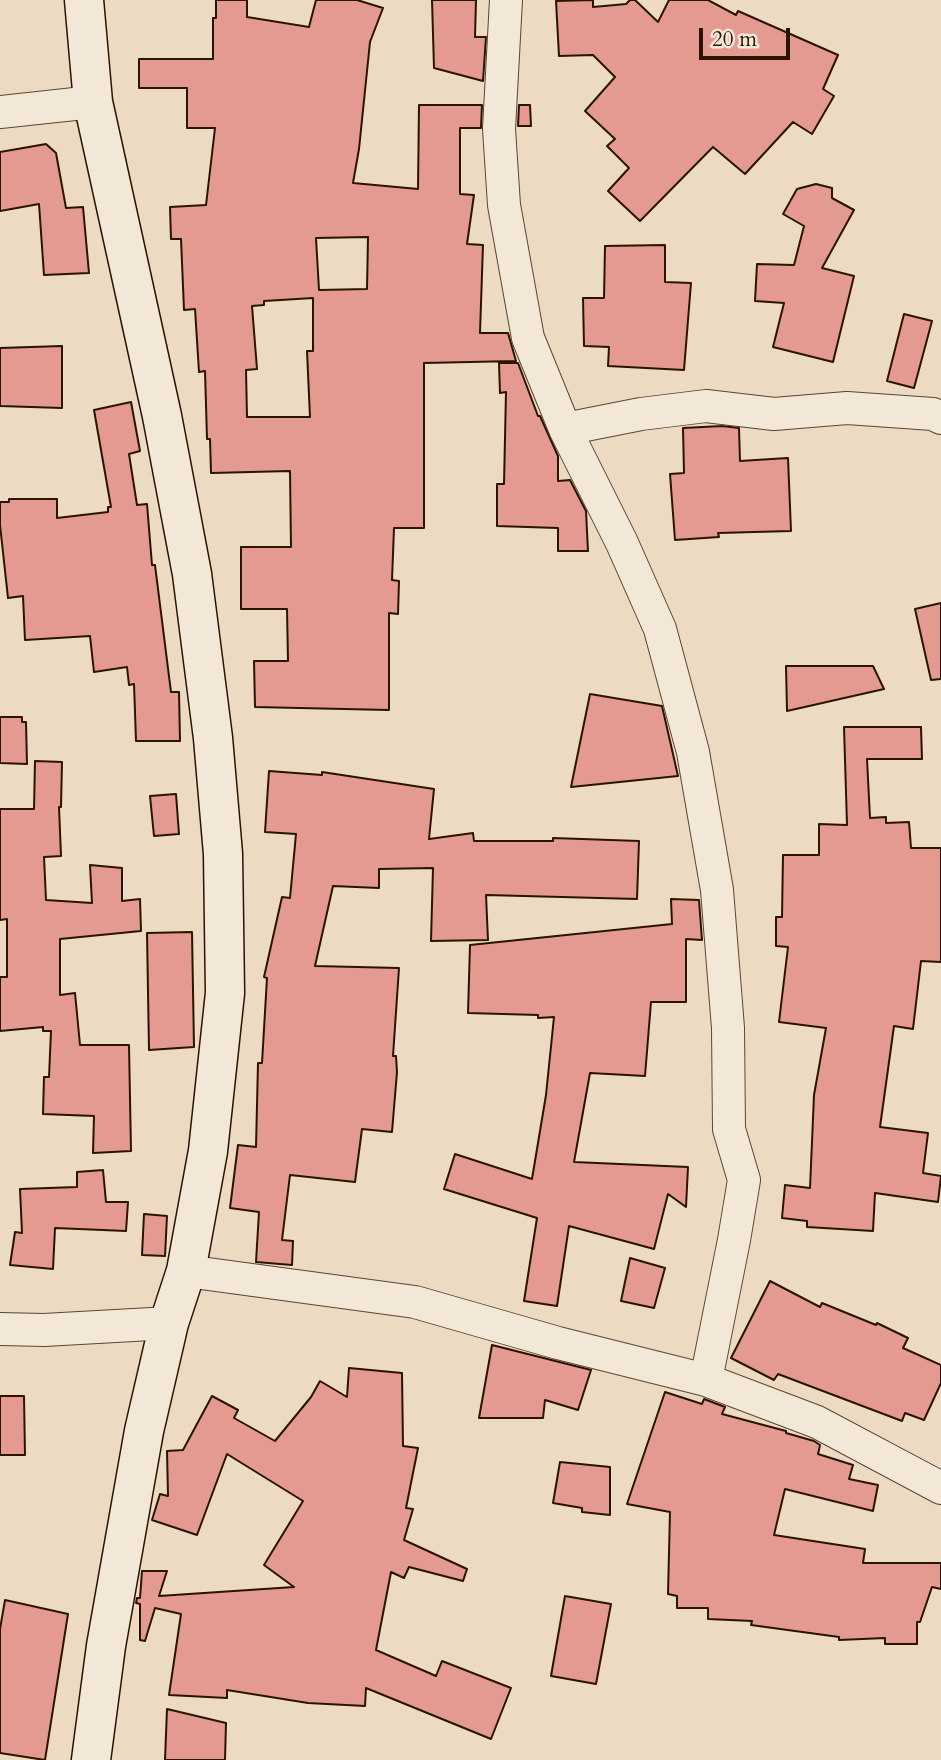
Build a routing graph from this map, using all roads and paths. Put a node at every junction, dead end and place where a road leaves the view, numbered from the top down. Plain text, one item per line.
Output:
1 (84, 0) edge
2 (506, 0) edge
3 (93, 102) junction
4 (0, 112) edge
5 (941, 418) edge
6 (565, 429) junction
7 (186, 1271) junction
8 (169, 1323) junction
9 (0, 1329) edge
10 (706, 1380) junction
11 (941, 1488) edge
12 (91, 1760) edge

1 - 3 street
2 - 6 street
3 - 4 street
3 - 7 street
5 - 6 street
6 - 10 street
7 - 8 street
7 - 10 street
8 - 9 street
8 - 12 street
10 - 11 street

